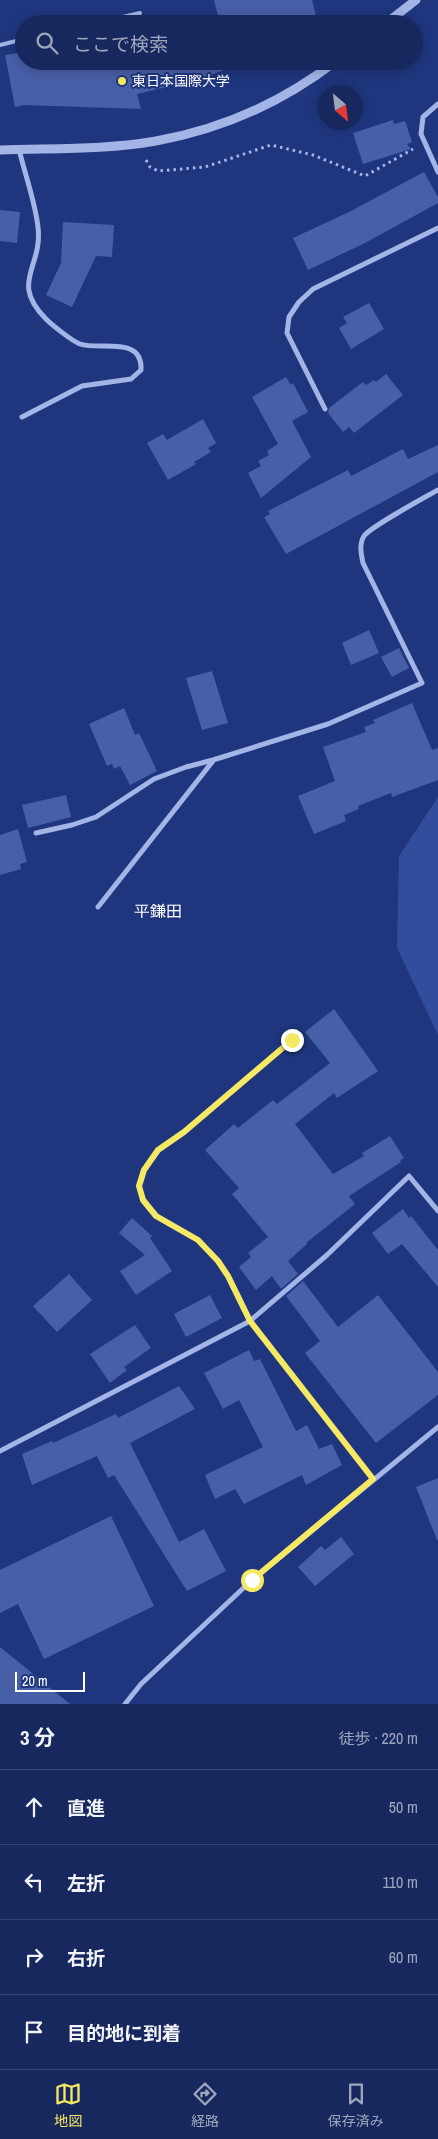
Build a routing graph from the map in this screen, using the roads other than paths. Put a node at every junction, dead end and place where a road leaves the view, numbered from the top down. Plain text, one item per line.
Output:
1 (416, 0) edge
2 (140, 12) dead end
3 (128, 15) edge
4 (397, 15) edge
5 (15, 42) edge
6 (0, 45) edge
7 (324, 70) edge
8 (438, 104) edge
9 (19, 149) junction
10 (0, 150) edge
11 (438, 172) edge
12 (438, 228) edge
13 (325, 409) dead end
14 (22, 417) dead end
15 (438, 490) edge
16 (213, 760) junction
17 (36, 833) dead end
18 (98, 907) dead end
19 (292, 1040) dead end
20 (438, 1211) edge
21 (250, 1321) junction
22 (438, 1427) edge
23 (0, 1451) edge
24 (373, 1479) junction
25 (125, 1704) edge

1 - 4 street
2 - 3 lane
5 - 6 lane
7 - 9 street
8 - 11 street
9 - 10 street
9 - 14 street
12 - 13 street
15 - 16 street
16 - 17 street
16 - 18 street
19 - 21 street
20 - 21 street
21 - 23 street
21 - 24 street
22 - 24 street
24 - 25 street

